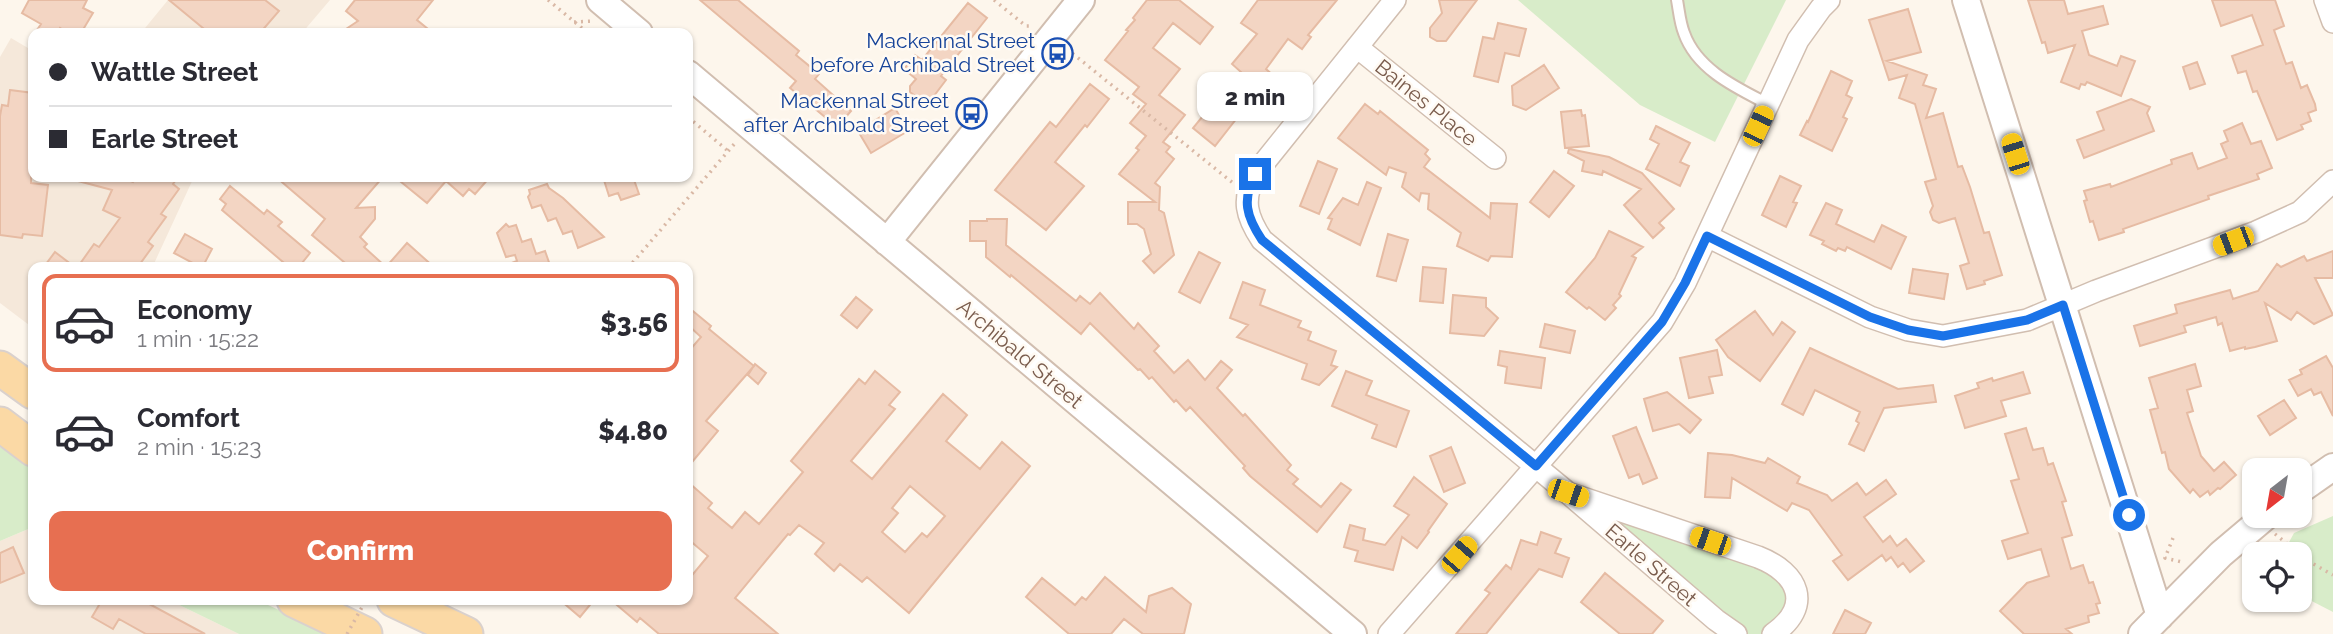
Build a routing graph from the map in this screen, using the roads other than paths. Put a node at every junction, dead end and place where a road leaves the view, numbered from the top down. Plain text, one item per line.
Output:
1 (600, 0) edge
2 (1081, 0) edge
3 (1395, 0) edge
4 (1677, 0) edge
5 (1829, 0) edge
6 (1966, 0) edge
7 (2325, 0) edge
8 (2333, 22) edge
9 (633, 28) edge
10 (1357, 47) junction
11 (693, 78) edge
12 (1768, 104) junction
13 (1495, 159) dead end
14 (2333, 181) edge
15 (1707, 236) junction
16 (887, 242) junction
17 (2063, 305) junction
18 (0, 368) edge
19 (0, 388) edge
20 (28, 388) edge
21 (28, 408) edge
22 (0, 424) edge
23 (28, 445) edge
24 (1536, 466) junction
25 (2333, 467) edge
26 (2312, 482) edge
27 (1568, 493) junction
28 (2252, 528) edge
29 (304, 605) edge
30 (405, 605) edge
31 (2151, 625) edge
32 (365, 634) edge
33 (466, 634) edge
34 (1353, 634) edge
35 (1389, 634) edge
36 (1736, 634) edge
37 (1773, 634) edge

1 - 9 street
2 - 16 street
3 - 10 street, Earle Street
4 - 12 lane
5 - 12 street
6 - 17 street
7 - 8 street
10 - 13 street, Baines Place
10 - 24 street, Earle Street
11 - 16 street, Archibald Street
12 - 15 street
14 - 17 street
15 - 17 street
15 - 24 street
16 - 34 street, Archibald Street
17 - 31 street
18 - 20 main road
19 - 21 main road
22 - 23 main road
24 - 27 street, Earle Street
24 - 35 street
25 - 26 street
27 - 36 street, Earle Street
27 - 37 street, Earle Street
28 - 31 street
29 - 32 main road
30 - 33 main road

